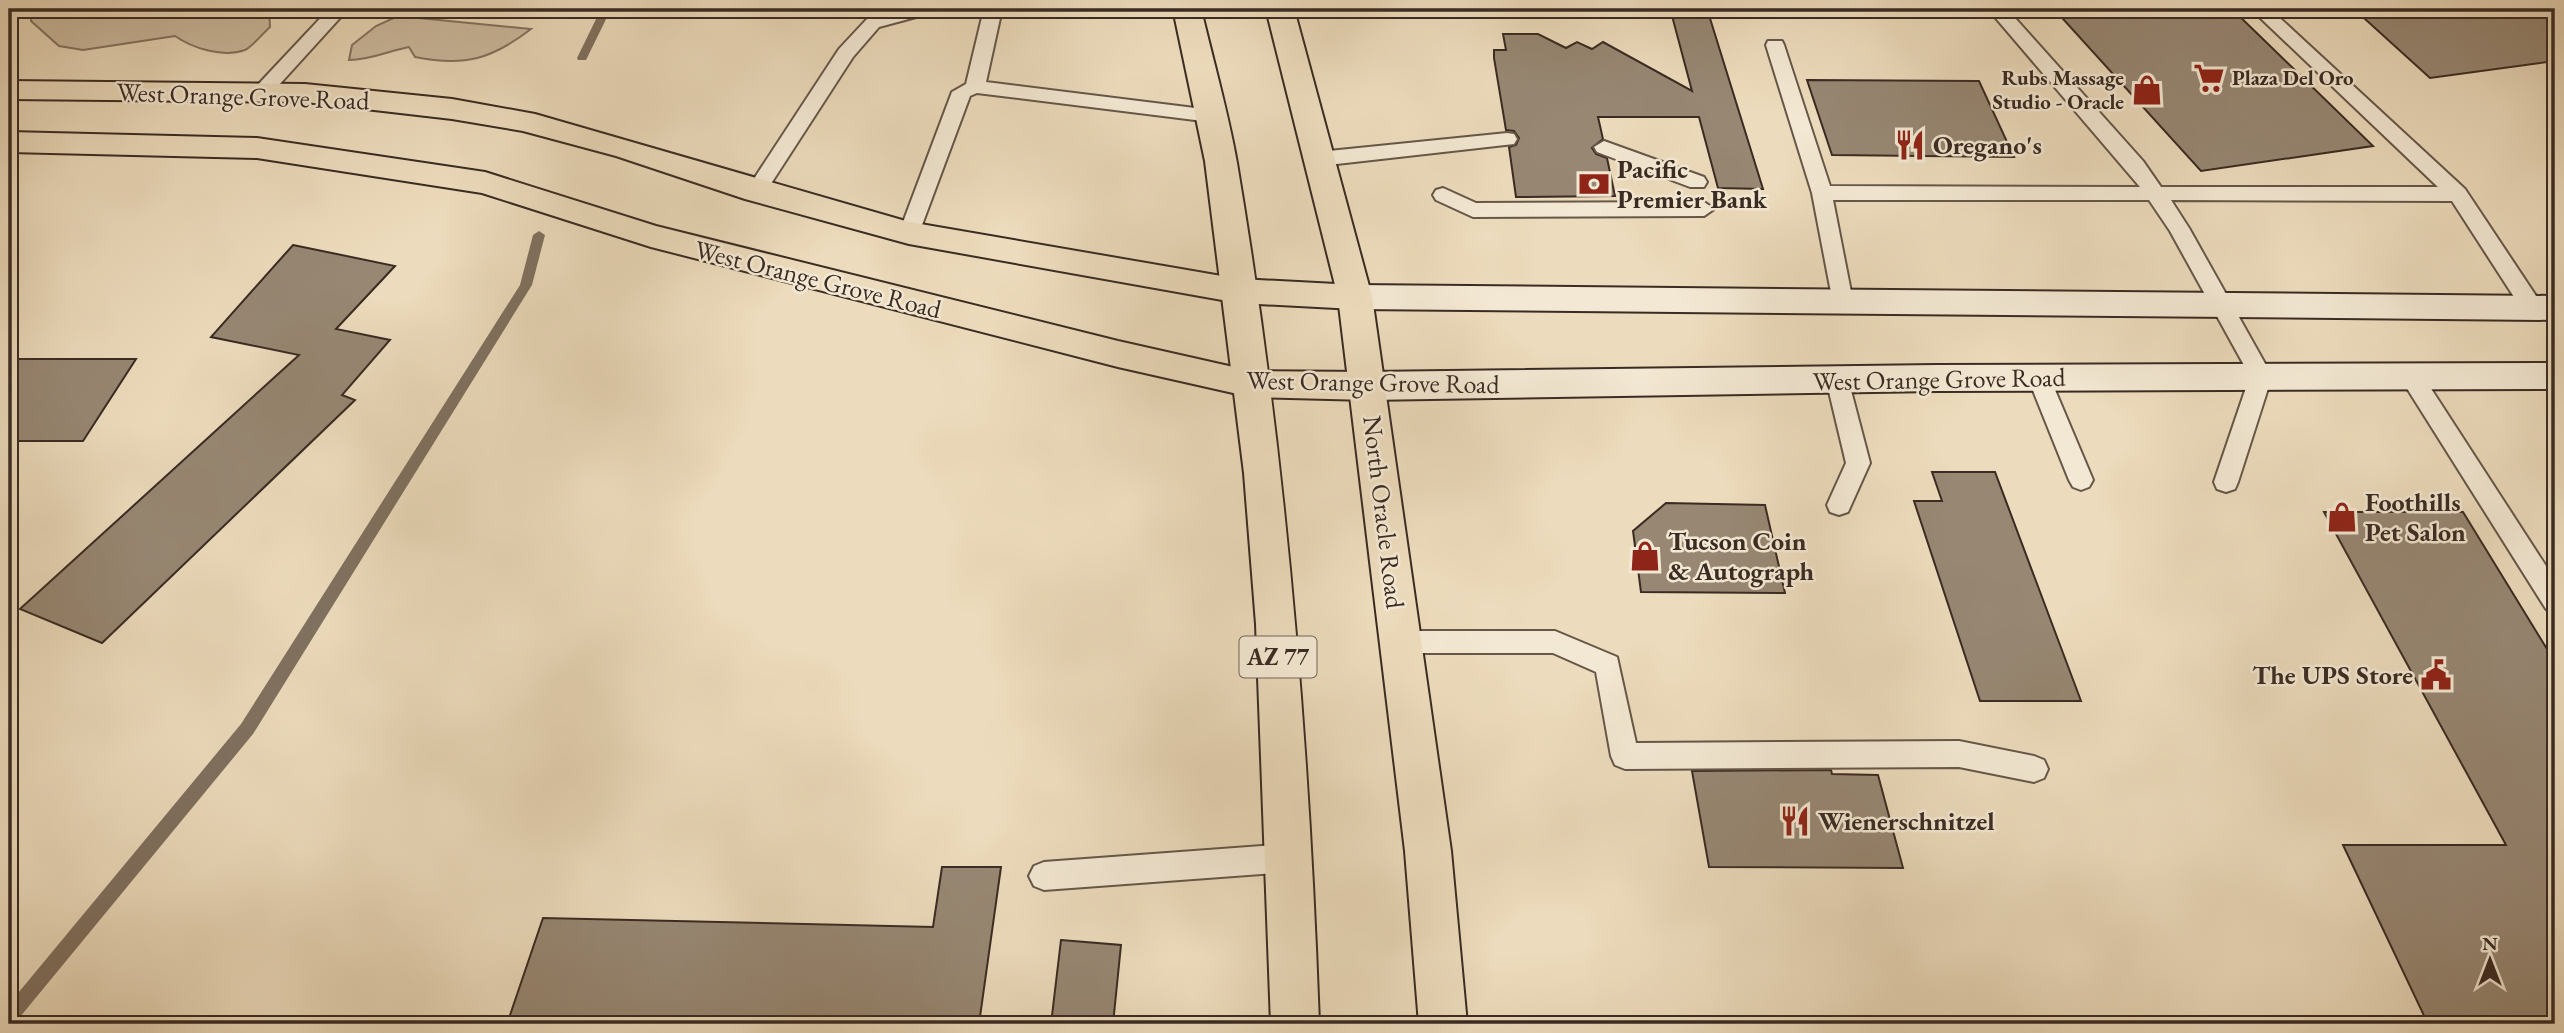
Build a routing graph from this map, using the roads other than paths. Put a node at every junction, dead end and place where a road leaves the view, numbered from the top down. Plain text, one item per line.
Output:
1 (339, 9) edge
2 (925, 9) edge
3 (993, 9) edge
4 (1188, 9) edge
5 (1280, 9) edge
6 (1997, 9) edge
7 (2260, 9) edge
8 (1775, 45) dead end
9 (975, 86) junction
10 (9, 90) edge
11 (261, 93) junction
12 (1212, 116) junction
13 (1507, 139) dead end
14 (9, 142) edge
15 (1604, 147) dead end
16 (1319, 159) junction
17 (1697, 182) dead end
18 (756, 191) junction
19 (1822, 193) junction
20 (2458, 194) junction
21 (1443, 195) dead end
22 (2157, 195) junction
23 (1703, 209) dead end
24 (909, 233) junction
25 (1239, 291) junction
26 (1355, 298) junction
27 (1842, 302) junction
28 (2221, 306) junction
29 (2544, 308) edge
30 (2261, 376) junction
31 (2411, 376) junction
32 (2555, 376) edge
33 (2039, 378) junction
34 (1837, 379) junction
35 (1251, 384) junction
36 (1368, 386) junction
37 (2081, 480) dead end
38 (2226, 482) dead end
39 (1839, 505) dead end
40 (2555, 601) edge
41 (1401, 642) junction
42 (2034, 769) dead end
43 (1288, 858) junction
44 (1044, 876) dead end
45 (1295, 1024) edge
46 (1443, 1024) edge

1 - 11 lane
2 - 18 lane
3 - 9 lane
4 - 12 main road, AZ 77
5 - 16 main road, North Oracle Road
6 - 22 lane
7 - 20 lane
8 - 19 lane
9 - 12 lane
9 - 24 lane
10 - 11 main road, West Orange Grove Road
11 - 18 main road, West Orange Grove Road
12 - 25 main road, AZ 77
13 - 16 lane
14 - 35 main road, West Orange Grove Road
15 - 17 lane
16 - 26 main road, North Oracle Road
18 - 24 main road, West Orange Grove Road
19 - 22 lane
19 - 27 lane
20 - 22 lane
20 - 29 lane
21 - 23 lane
22 - 28 lane
24 - 25 main road, West Orange Grove Road
25 - 26 main road, West Orange Grove Road
25 - 35 main road, AZ 77
26 - 27 main road, West Orange Grove Road
26 - 36 main road, North Oracle Road
27 - 28 main road, West Orange Grove Road
28 - 29 main road, West Orange Grove Road
28 - 30 lane
30 - 31 main road, West Orange Grove Road
30 - 33 main road, West Orange Grove Road
30 - 38 lane
31 - 32 main road, West Orange Grove Road
31 - 40 lane
33 - 34 main road, West Orange Grove Road
33 - 37 lane
34 - 36 main road, West Orange Grove Road
34 - 39 lane
35 - 36 main road, West Orange Grove Road
35 - 43 main road, AZ 77
36 - 41 main road, North Oracle Road
41 - 42 lane
41 - 46 main road, North Oracle Road
43 - 44 lane
43 - 45 main road, AZ 77

